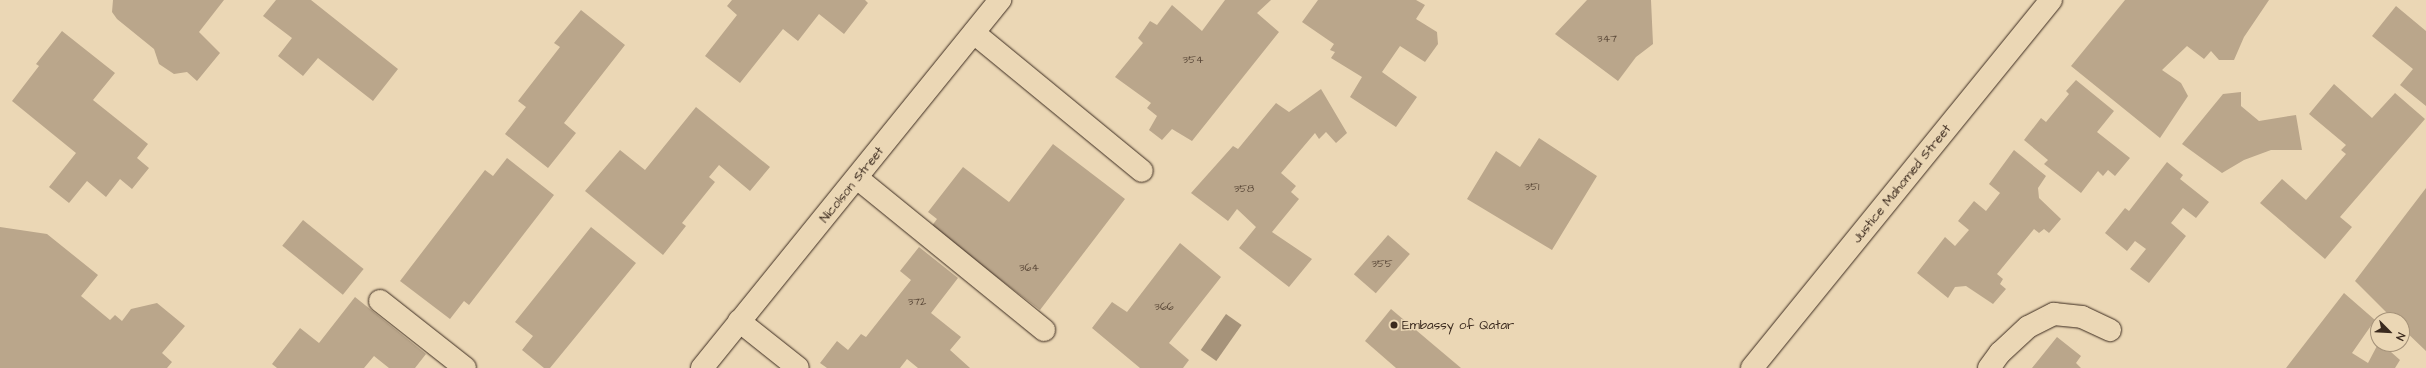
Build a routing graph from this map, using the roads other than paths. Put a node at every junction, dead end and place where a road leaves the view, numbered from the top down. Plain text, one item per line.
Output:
1 (1000, 0) edge
2 (2051, 0) edge
3 (974, 33) junction
4 (1142, 171) dead end
5 (857, 178) junction
6 (380, 301) dead end
7 (740, 321) junction
8 (1044, 330) dead end
9 (2110, 330) dead end
10 (465, 368) edge
11 (702, 368) edge
12 (798, 368) edge
13 (1754, 368) edge
14 (1989, 368) edge

1 - 3 street, Nicolson Street
2 - 13 street, Justice Mahomed Street
3 - 4 street
3 - 5 street, Nicolson Street
5 - 7 street, Nicolson Street
5 - 8 street
6 - 10 street
7 - 11 street, Nicolson Street
7 - 12 street
9 - 14 street

